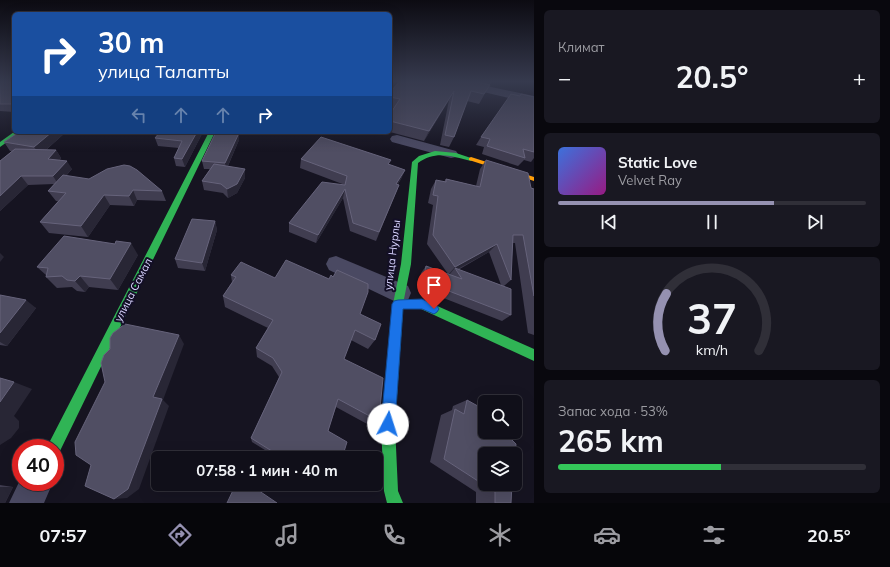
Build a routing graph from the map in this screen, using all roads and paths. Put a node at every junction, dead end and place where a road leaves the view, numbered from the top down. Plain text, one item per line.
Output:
1 (15, 134) edge
2 (211, 134) edge
3 (397, 139) dead end
4 (0, 145) edge
5 (451, 154) junction
6 (534, 179) edge
7 (336, 264) dead end
8 (399, 298) junction
9 (534, 356) edge
10 (58, 439) edge
11 (32, 491) edge
12 (26, 503) edge
13 (395, 503) edge

1 - 4 street
2 - 10 street, улица Самал
3 - 5 street
5 - 6 street, улица Нурлы
5 - 8 street, улица Нурлы
7 - 8 street
8 - 9 street
8 - 13 street, улица Нурлы
11 - 12 street

